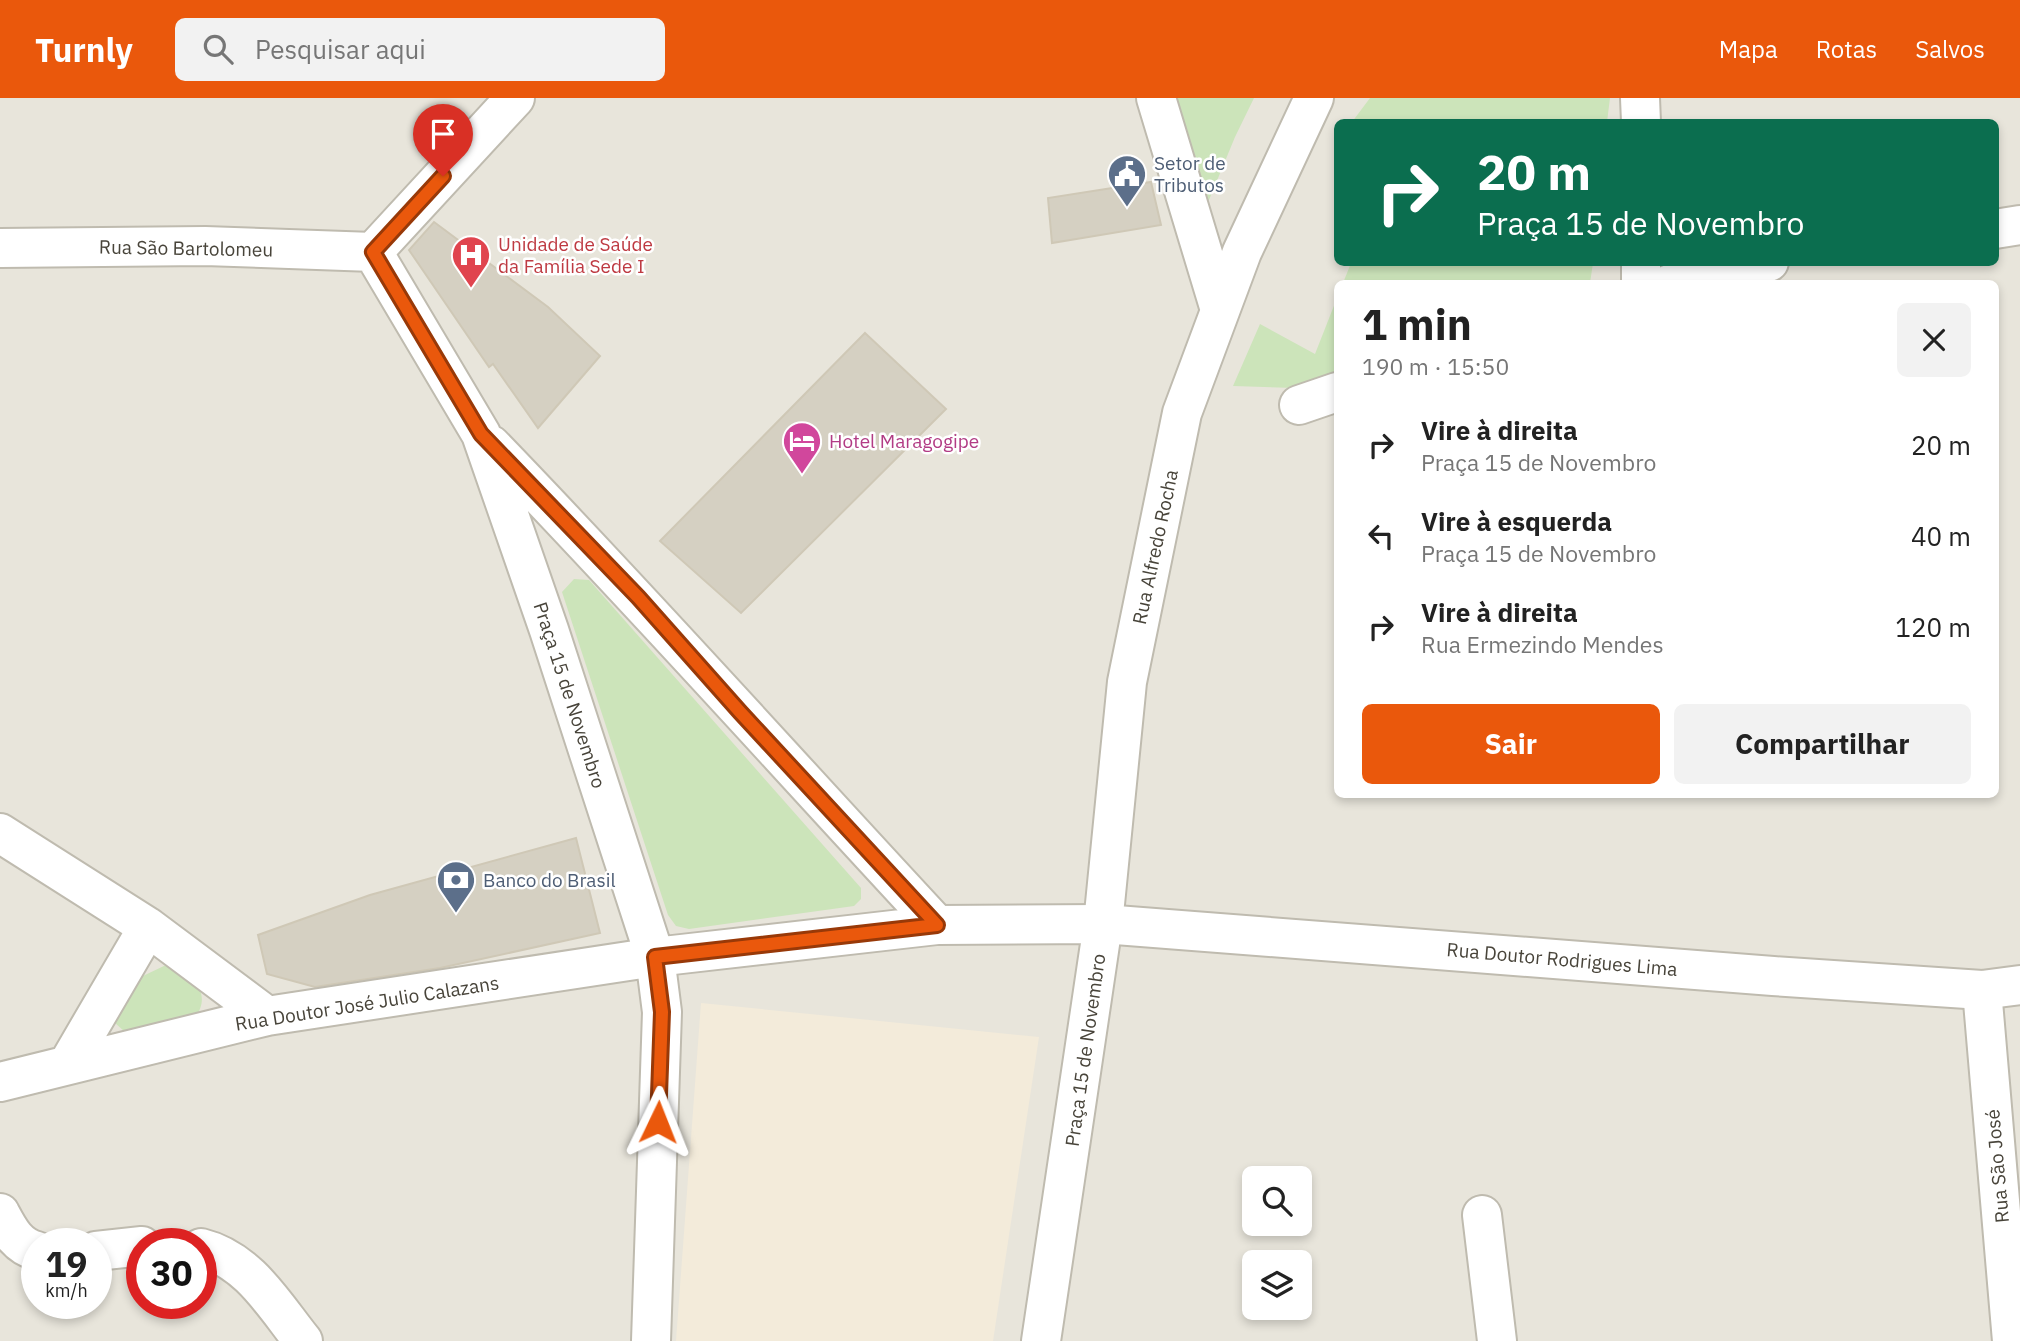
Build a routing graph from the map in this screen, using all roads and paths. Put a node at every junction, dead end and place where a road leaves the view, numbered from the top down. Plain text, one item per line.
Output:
1 (515, 98) edge
2 (1156, 98) edge
3 (1314, 98) edge
4 (1640, 98) edge
5 (1640, 119) edge
6 (2020, 225) edge
7 (1999, 228) edge
8 (0, 248) edge
9 (373, 252) junction
10 (1751, 266) edge
11 (1687, 280) edge
12 (1220, 310) junction
13 (1334, 393) edge
14 (1299, 404) dead end
15 (481, 434) junction
16 (0, 833) edge
17 (1103, 924) junction
18 (937, 925) junction
19 (148, 927) junction
20 (655, 957) junction
21 (2020, 985) edge
22 (1982, 990) junction
23 (267, 1016) junction
24 (68, 1064) junction
25 (0, 1082) edge
26 (0, 1213) edge
27 (1482, 1215) dead end
28 (21, 1241) edge
29 (217, 1253) edge
30 (303, 1341) edge
31 (651, 1341) edge
32 (1041, 1341) edge
33 (1497, 1341) edge
34 (2012, 1341) edge

1 - 9 street
2 - 12 street
3 - 12 street, Rua Alfredo Rocha
4 - 5 street
6 - 7 street
8 - 9 street, Rua São Bartolomeu
9 - 15 street, Praça 15 de Novembro
10 - 11 street
12 - 17 street, Rua Alfredo Rocha
13 - 14 street
15 - 18 street, Praça 15 de Novembro
15 - 20 street, Praça 15 de Novembro
16 - 19 street
17 - 18 street, Praça 15 de Novembro
17 - 22 street, Rua Doutor Rodrigues Lima
17 - 32 street, Praça 15 de Novembro
18 - 20 street, Praça 15 de Novembro
19 - 23 street
19 - 24 street
20 - 23 street, Rua Doutor José Julio Calazans
20 - 31 street, Praça 15 de Novembro
21 - 22 street, Rua Doutor Rodrigues Lima
22 - 34 street, Rua São José
23 - 24 street, Rua Doutor José Julio Calazans
24 - 25 street, Rua Doutor José Julio Calazans
26 - 28 street
27 - 33 street
29 - 30 street

